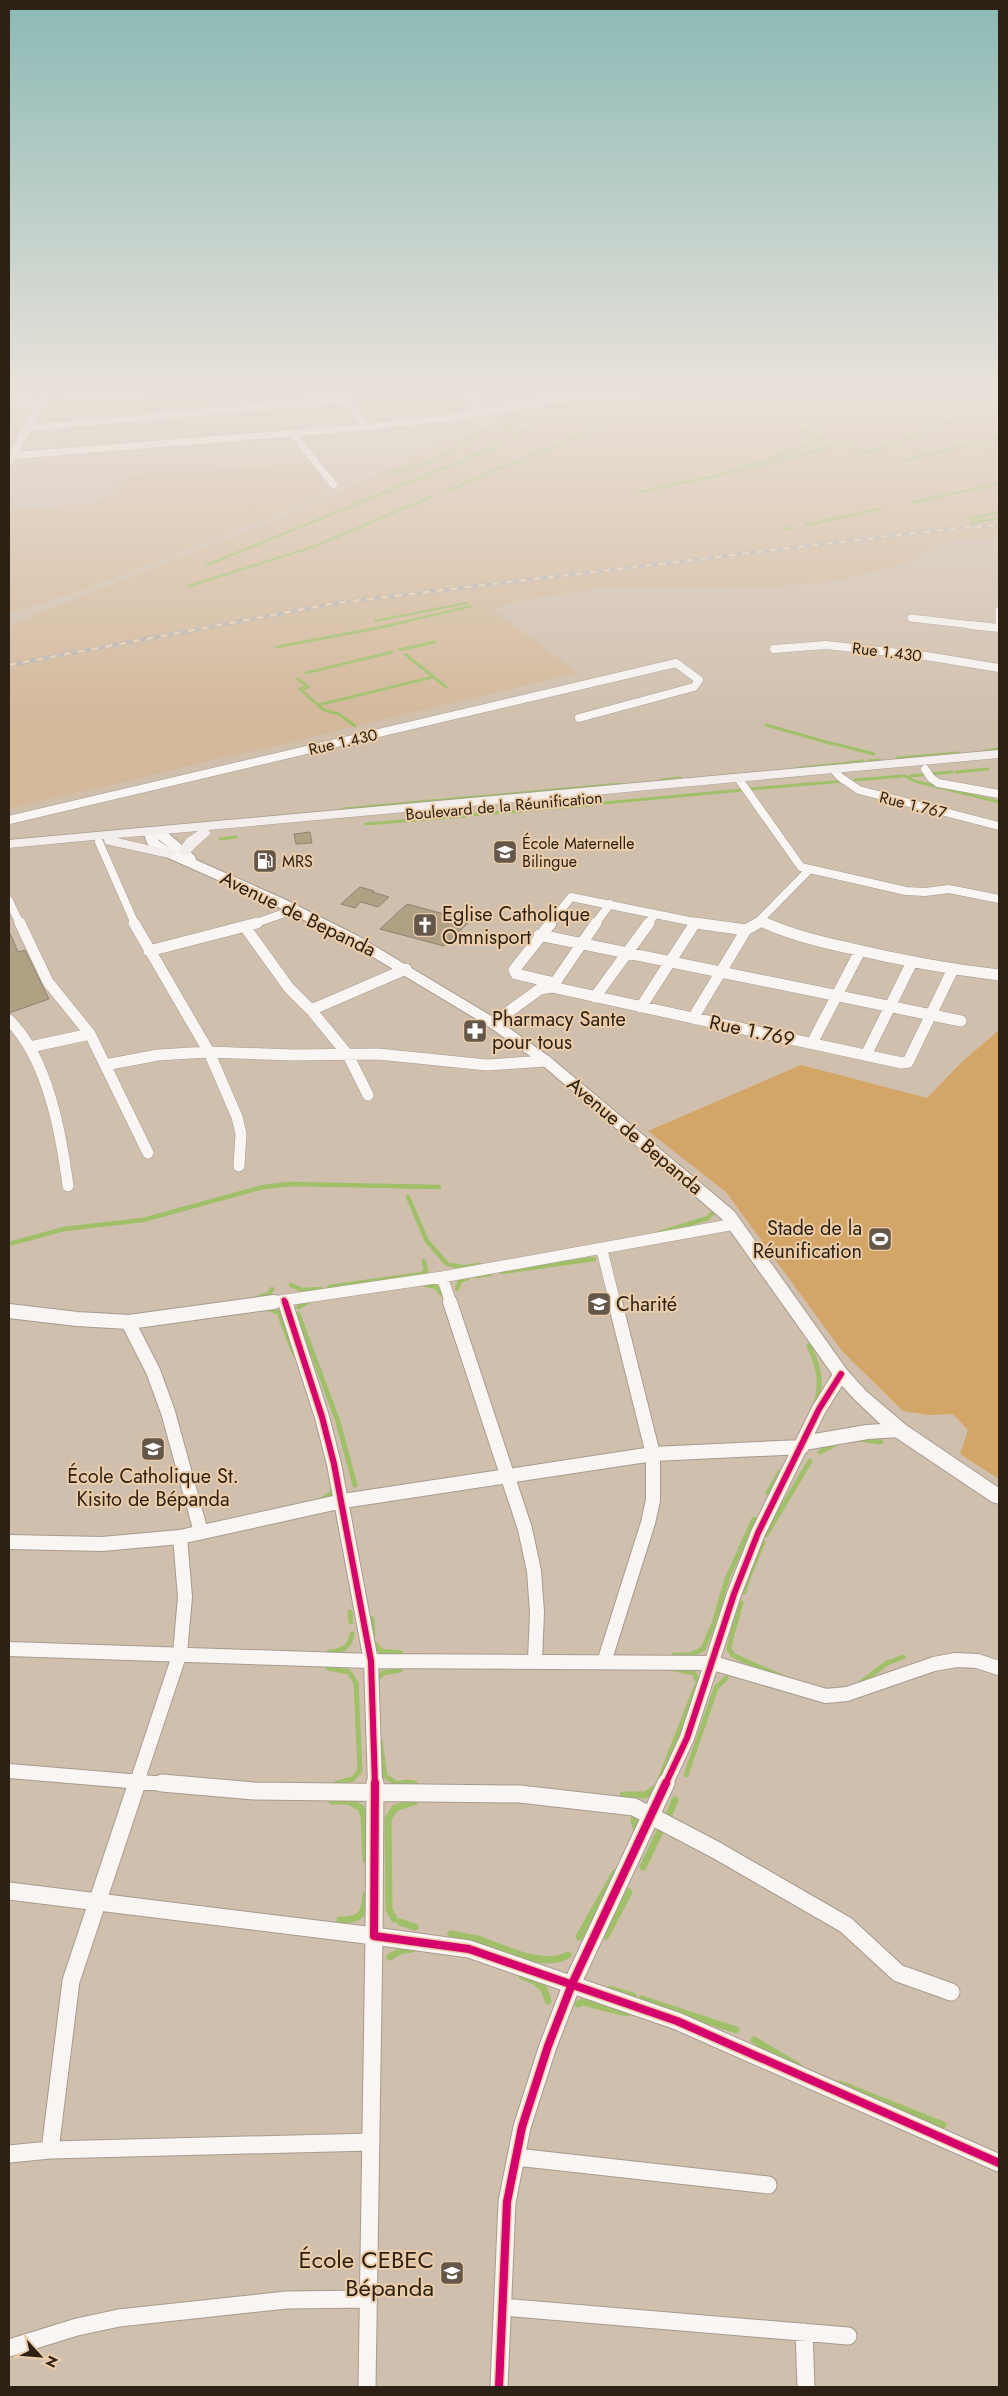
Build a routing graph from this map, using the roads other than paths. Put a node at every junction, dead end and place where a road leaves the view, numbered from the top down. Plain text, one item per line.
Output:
1 (999, 610) edge
2 (911, 618) dead end
3 (999, 623) edge
4 (999, 628) edge
5 (774, 649) dead end
6 (999, 668) edge
7 (579, 718) dead end
8 (999, 754) edge
9 (999, 762) edge
10 (926, 769) junction
11 (837, 773) junction
12 (740, 782) junction
13 (999, 794) edge
14 (9, 820) edge
15 (999, 826) edge
16 (204, 832) junction
17 (156, 834) junction
18 (104, 842) junction
19 (9, 844) edge
20 (9, 850) edge
21 (169, 854) junction
22 (190, 858) junction
23 (809, 870) junction
24 (999, 899) edge
25 (9, 901) edge
26 (610, 904) junction
27 (296, 909) junction
28 (654, 914) junction
29 (761, 921) junction
30 (695, 923) junction
31 (245, 927) junction
32 (746, 930) junction
33 (539, 935) junction
34 (580, 944) junction
35 (149, 951) junction
36 (860, 951) junction
37 (626, 953) junction
38 (670, 961) junction
39 (912, 962) junction
40 (406, 969) junction
41 (953, 969) junction
42 (722, 972) junction
43 (999, 975) edge
44 (553, 985) junction
45 (837, 995) junction
46 (595, 996) junction
47 (889, 1006) junction
48 (641, 1007) junction
49 (311, 1010) junction
50 (932, 1015) junction
51 (693, 1018) junction
52 (9, 1020) edge
53 (961, 1021) dead end
54 (493, 1023) junction
55 (90, 1034) junction
56 (812, 1043) junction
57 (30, 1046) junction
58 (209, 1052) junction
59 (348, 1055) junction
60 (866, 1055) junction
61 (546, 1061) junction
62 (105, 1065) junction
63 (368, 1095) dead end
64 (148, 1153) dead end
65 (239, 1166) dead end
66 (68, 1186) dead end
67 (735, 1224) junction
68 (602, 1250) junction
69 (442, 1277) junction
70 (284, 1300) junction
71 (9, 1311) edge
72 (128, 1322) junction
73 (841, 1374) junction
74 (899, 1430) junction
75 (803, 1445) junction
76 (653, 1454) junction
77 (509, 1476) junction
78 (999, 1497) edge
79 (343, 1501) junction
80 (201, 1532) junction
81 (180, 1537) junction
82 (9, 1542) edge
83 (9, 1649) edge
84 (180, 1653) junction
85 (371, 1661) junction
86 (535, 1661) junction
87 (604, 1662) junction
88 (713, 1663) junction
89 (999, 1668) edge
90 (9, 1771) edge
91 (139, 1781) junction
92 (375, 1794) junction
93 (652, 1815) junction
94 (9, 1890) edge
95 (98, 1902) junction
96 (374, 1936) junction
97 (572, 1984) junction
98 (951, 1992) dead end
99 (371, 2142) junction
100 (50, 2150) junction
101 (9, 2154) edge
102 (516, 2157) junction
103 (999, 2163) edge
104 (768, 2185) dead end
105 (368, 2299) junction
106 (503, 2307) junction
107 (804, 2332) junction
108 (848, 2336) dead end
109 (9, 2348) edge
110 (367, 2387) edge
111 (499, 2387) edge
112 (806, 2387) edge

1 - 3 street
2 - 4 street
5 - 6 street, Rue 1.430
7 - 14 street, Rue 1.430
8 - 11 main road
9 - 10 main road, Boulevard de la Réunification
10 - 11 main road, Boulevard de la Réunification
10 - 13 street
11 - 12 main road, Boulevard de la Réunification
11 - 15 street, Rue 1.767
12 - 16 main road, Boulevard de la Réunification
12 - 17 main road
12 - 23 street
16 - 17 main road, Boulevard de la Réunification
16 - 22 main road
17 - 18 main road, Boulevard de la Réunification
17 - 19 main road
17 - 21 main road, Avenue de Bepanda
17 - 22 main road, Avenue de Bepanda
18 - 20 main road, Boulevard de la Réunification
18 - 21 main road
18 - 35 street
21 - 22 main road, Avenue de Bepanda
22 - 27 main road, Avenue de Bepanda
23 - 24 street
23 - 29 street, Rue 1.769
25 - 55 street
26 - 28 street
26 - 33 street
26 - 34 street
27 - 31 street
27 - 40 main road, Avenue de Bepanda
28 - 30 street
28 - 37 street
29 - 32 street, Rue 1.769
29 - 36 street
30 - 32 street
30 - 38 street
31 - 35 street
31 - 49 street
32 - 42 street, Rue 1.769
33 - 34 street
33 - 44 street
34 - 37 street
34 - 44 street
35 - 58 street
36 - 39 street
36 - 45 street
37 - 38 street
37 - 46 street
38 - 42 street
38 - 48 street
39 - 41 street
39 - 47 street
40 - 49 street
40 - 54 main road, Avenue de Bepanda
41 - 43 street
41 - 50 street
42 - 45 street
42 - 51 street, Rue 1.769
44 - 46 street
44 - 54 street
45 - 47 street
45 - 56 street
46 - 48 street
47 - 50 street
47 - 60 street
48 - 51 street
49 - 59 street
50 - 53 street
50 - 60 street, Rue 1.769
51 - 56 street, Rue 1.769
52 - 57 street
54 - 61 main road, Avenue de Bepanda
55 - 57 street
55 - 62 street
56 - 60 street, Rue 1.769
57 - 66 street
58 - 59 street
58 - 62 street
58 - 65 street
59 - 61 street
59 - 63 street
61 - 67 main road, Avenue de Bepanda
62 - 64 street
67 - 68 street
67 - 73 main road, Avenue de Bepanda
68 - 69 street
68 - 76 street
69 - 70 street
69 - 77 street
70 - 72 street
70 - 79 street
71 - 72 street
72 - 80 street
73 - 74 main road, Avenue de Bepanda
73 - 75 street
74 - 75 street
74 - 78 main road, Avenue de Bepanda
75 - 76 street
75 - 88 street
76 - 77 street
76 - 87 street
77 - 79 street
77 - 86 street
79 - 80 street
79 - 85 street
80 - 81 street
81 - 82 street
81 - 84 street
83 - 84 street
84 - 85 street
84 - 91 street
85 - 86 street
85 - 92 street
86 - 87 street
87 - 88 street
88 - 89 street
88 - 93 street
90 - 91 street
91 - 92 street
91 - 95 street
92 - 93 street
92 - 96 street
93 - 97 street
93 - 98 street
94 - 95 street
95 - 96 street
95 - 100 street
96 - 97 street
96 - 99 street
97 - 102 street
97 - 103 street
99 - 100 street
99 - 105 street
100 - 101 street
102 - 104 street
102 - 106 street
105 - 109 street
105 - 110 street
106 - 107 street
106 - 111 street
107 - 108 street
107 - 112 street

